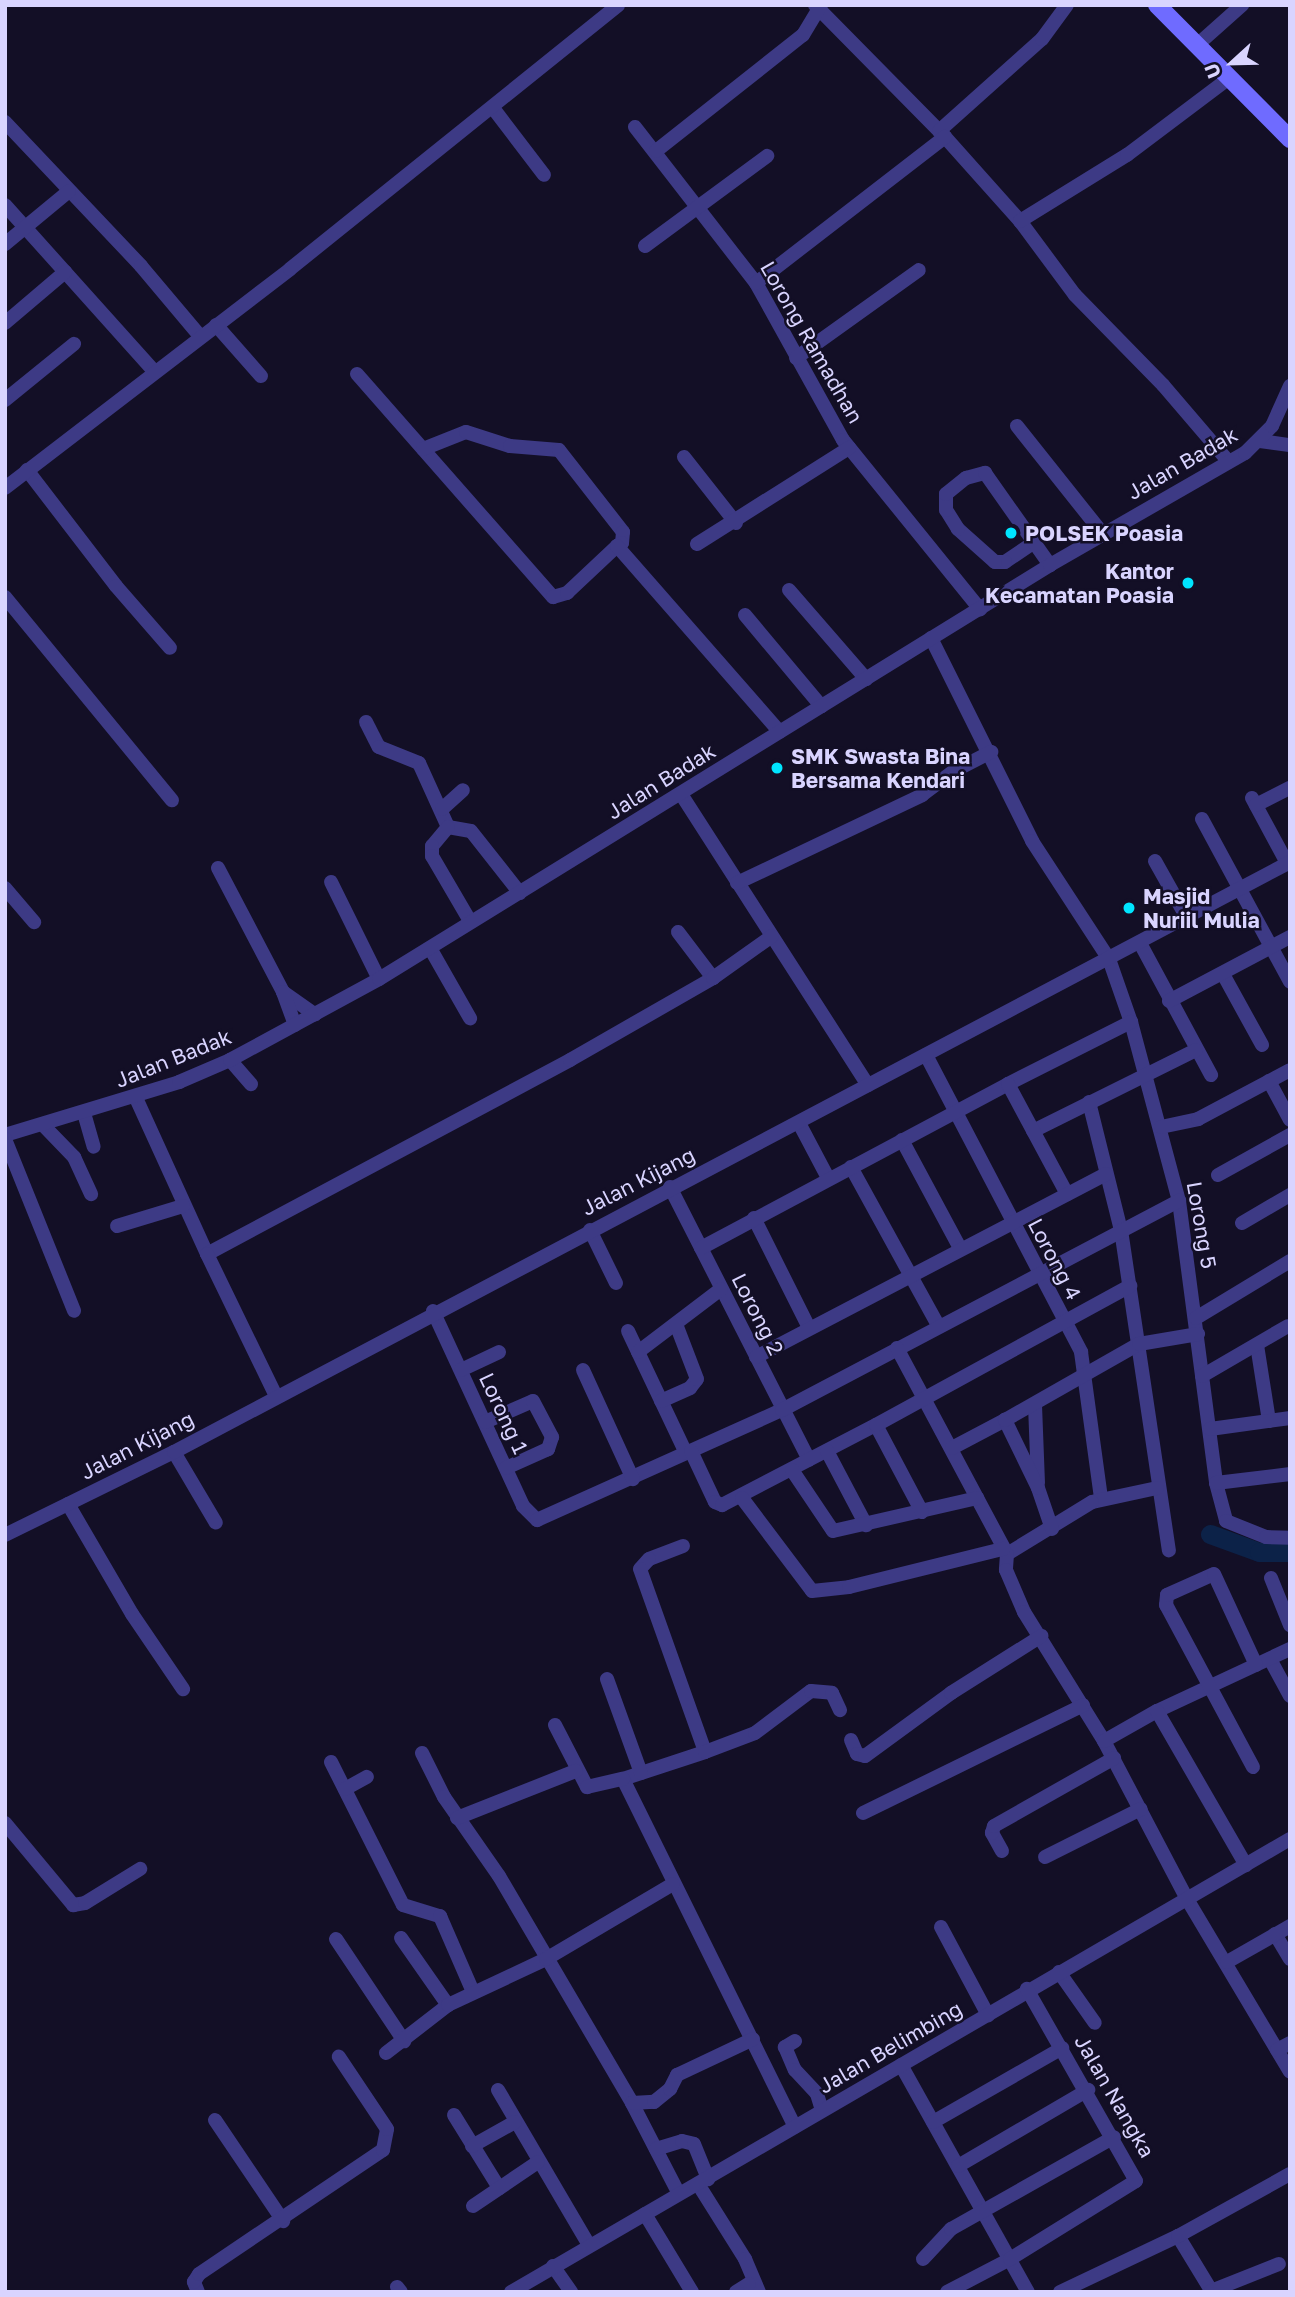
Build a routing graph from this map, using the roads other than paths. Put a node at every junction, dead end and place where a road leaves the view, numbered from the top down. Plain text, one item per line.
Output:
1 (618, 5) edge
2 (1067, 5) edge
3 (1157, 5) edge
4 (1242, 5) edge
5 (818, 6) edge
6 (1196, 46) junction
7 (1229, 78) junction
8 (493, 108) junction
9 (5, 122) edge
10 (635, 127) dead end
11 (942, 134) junction
12 (1290, 139) edge
13 (656, 150) junction
14 (767, 156) dead end
15 (544, 175) dead end
16 (69, 191) junction
17 (5, 205) edge
18 (699, 206) junction
19 (1020, 221) junction
20 (24, 227) junction
21 (5, 244) edge
22 (645, 246) dead end
23 (919, 270) dead end
24 (65, 272) junction
25 (756, 282) junction
26 (5, 323) edge
27 (216, 325) junction
28 (200, 336) junction
29 (74, 344) dead end
30 (796, 358) junction
31 (153, 370) junction
32 (357, 374) dead end
33 (261, 376) dead end
34 (1290, 386) edge
35 (5, 400) edge
36 (1017, 426) dead end
37 (1260, 441) junction
38 (1290, 445) edge
39 (849, 448) junction
40 (423, 449) junction
41 (684, 457) dead end
42 (1229, 462) junction
43 (27, 470) junction
44 (5, 488) edge
45 (736, 523) junction
46 (1102, 533) junction
47 (1034, 543) junction
48 (697, 544) dead end
49 (617, 546) junction
50 (1050, 565) junction
51 (789, 590) dead end
52 (5, 597) edge
53 (980, 609) junction
54 (745, 615) dead end
55 (931, 638) junction
56 (170, 648) dead end
57 (866, 679) junction
58 (821, 706) junction
59 (366, 722) dead end
60 (780, 732) junction
61 (990, 752) junction
62 (1290, 788) edge
63 (463, 790) dead end
64 (681, 794) junction
65 (172, 800) dead end
66 (442, 809) junction
67 (1202, 819) dead end
68 (448, 827) junction
69 (1155, 861) dead end
70 (1288, 862) edge
71 (218, 868) dead end
72 (331, 882) dead end
73 (737, 883) junction
74 (5, 888) edge
75 (1237, 890) junction
76 (520, 893) junction
77 (1187, 918) junction
78 (470, 921) junction
79 (34, 922) dead end
80 (678, 932) dead end
81 (772, 936) junction
82 (1290, 937) edge
83 (1140, 943) junction
84 (430, 948) junction
85 (1269, 948) junction
86 (1109, 959) junction
87 (1223, 974) junction
88 (713, 978) junction
89 (379, 979) junction
90 (1290, 982) edge
91 (283, 992) junction
92 (1170, 1001) junction
93 (315, 1014) junction
94 (470, 1018) dead end
95 (1131, 1021) junction
96 (295, 1026) junction
97 (1262, 1045) dead end
98 (1196, 1050) junction
99 (926, 1055) junction
100 (230, 1060) junction
101 (1290, 1070) edge
102 (1211, 1075) dead end
103 (1146, 1076) junction
104 (1269, 1081) junction
105 (251, 1084) dead end
106 (1008, 1084) junction
107 (868, 1085) junction
108 (135, 1098) junction
109 (1089, 1102) junction
110 (957, 1111) junction
111 (85, 1113) junction
112 (1290, 1120) edge
113 (799, 1123) junction
114 (43, 1125) junction
115 (1161, 1127) junction
116 (1033, 1131) junction
117 (1290, 1135) edge
118 (5, 1137) edge
119 (902, 1140) junction
120 (94, 1147) dead end
121 (851, 1167) junction
122 (1106, 1174) junction
123 (1217, 1175) dead end
124 (828, 1178) junction
125 (670, 1187) junction
126 (91, 1194) dead end
127 (1067, 1194) junction
128 (1290, 1195) edge
129 (1179, 1201) junction
130 (183, 1206) junction
131 (754, 1218) junction
132 (1011, 1222) junction
133 (1242, 1223) dead end
134 (117, 1226) dead end
135 (590, 1230) junction
136 (1121, 1230) junction
137 (701, 1248) junction
138 (960, 1248) junction
139 (207, 1254) junction
140 (1290, 1261) edge
141 (911, 1273) junction
142 (1038, 1273) junction
143 (617, 1283) dead end
144 (1130, 1286) junction
145 (721, 1289) junction
146 (74, 1311) dead end
147 (433, 1311) junction
148 (1196, 1318) junction
149 (676, 1324) junction
150 (1066, 1324) junction
151 (938, 1325) junction
152 (1288, 1326) edge
153 (810, 1328) junction
154 (628, 1331) dead end
155 (1198, 1334) junction
156 (1139, 1345) junction
157 (1257, 1345) junction
158 (897, 1348) junction
159 (499, 1352) dead end
160 (638, 1352) junction
161 (756, 1357) junction
162 (461, 1370) junction
163 (583, 1370) dead end
164 (1086, 1375) junction
165 (1202, 1376) junction
166 (276, 1396) junction
167 (926, 1399) junction
168 (662, 1401) junction
169 (1035, 1405) junction
170 (782, 1410) junction
171 (1290, 1418) edge
172 (1005, 1420) junction
173 (1269, 1421) junction
174 (485, 1422) junction
175 (876, 1425) junction
176 (1210, 1429) junction
177 (952, 1448) junction
178 (827, 1451) junction
179 (173, 1452) junction
180 (688, 1452) junction
181 (808, 1460) junction
182 (506, 1468) junction
183 (792, 1469) junction
184 (1290, 1474) edge
185 (633, 1479) junction
186 (1216, 1483) junction
187 (1038, 1488) junction
188 (1157, 1488) junction
189 (742, 1497) junction
190 (977, 1498) junction
191 (1101, 1498) junction
192 (68, 1504) junction
193 (922, 1512) junction
194 (216, 1523) dead end
195 (866, 1525) junction
196 (1052, 1529) junction
197 (5, 1535) edge
198 (1290, 1538) edge
199 (683, 1546) dead end
200 (1169, 1550) dead end
201 (1005, 1552) junction
202 (1271, 1578) dead end
203 (1290, 1625) edge
204 (1041, 1636) junction
205 (1290, 1649) edge
206 (1263, 1662) junction
207 (607, 1679) dead end
208 (1207, 1685) junction
209 (183, 1689) dead end
210 (1290, 1696) edge
211 (1083, 1704) junction
212 (840, 1710) dead end
213 (1157, 1711) junction
214 (555, 1725) dead end
215 (851, 1740) dead end
216 (1104, 1741) junction
217 (705, 1752) junction
218 (422, 1753) dead end
219 (1114, 1758) junction
220 (331, 1762) dead end
221 (1253, 1768) dead end
222 (576, 1771) junction
223 (641, 1773) junction
224 (367, 1777) dead end
225 (623, 1779) junction
226 (345, 1789) junction
227 (1141, 1809) junction
228 (863, 1813) dead end
229 (457, 1818) junction
230 (5, 1823) edge
231 (1290, 1839) edge
232 (1002, 1851) dead end
233 (1045, 1857) dead end
234 (1246, 1865) junction
235 (140, 1869) dead end
236 (673, 1884) junction
237 (1187, 1899) junction
238 (1290, 1926) edge
239 (941, 1927) dead end
240 (1275, 1934) junction
241 (401, 1938) dead end
242 (336, 1939) dead end
243 (546, 1959) junction
244 (1290, 1959) edge
245 (1227, 1962) junction
246 (1059, 1972) junction
247 (1027, 1989) junction
248 (474, 1992) junction
249 (448, 2005) junction
250 (988, 2015) junction
251 (1095, 2023) dead end
252 (753, 2039) junction
253 (404, 2041) junction
254 (794, 2041) dead end
255 (1284, 2047) edge
256 (1062, 2048) junction
257 (386, 2053) dead end
258 (339, 2057) dead end
259 (901, 2065) junction
260 (1290, 2072) edge
261 (498, 2090) dead end
262 (1088, 2090) junction
263 (632, 2103) junction
264 (822, 2110) junction
265 (454, 2115) dead end
266 (215, 2119) dead end
267 (515, 2122) junction
268 (933, 2122) junction
269 (795, 2127) junction
270 (1114, 2137) junction
271 (472, 2146) junction
272 (656, 2149) junction
273 (538, 2162) junction
274 (958, 2166) junction
275 (1290, 2174) edge
276 (703, 2181) junction
277 (499, 2189) junction
278 (678, 2194) junction
279 (473, 2206) dead end
280 (984, 2213) junction
281 (645, 2214) junction
282 (283, 2221) junction
283 (1178, 2236) junction
284 (589, 2245) junction
285 (923, 2259) dead end
286 (1010, 2259) junction
287 (1279, 2264) dead end
288 (553, 2266) junction
289 (754, 2288) edge
290 (1212, 2291) edge
291 (198, 2292) edge
292 (510, 2292) edge
293 (571, 2292) edge
294 (692, 2292) edge
295 (736, 2292) edge
296 (947, 2292) edge
297 (1028, 2292) edge
298 (1059, 2292) edge

1 - 8 street
2 - 11 street
3 - 6 street
4 - 6 street
5 - 11 street
5 - 13 street
6 - 7 street
7 - 12 street
7 - 19 street
8 - 15 street
8 - 27 street
9 - 16 street
10 - 13 street, Lorong Ramadhan
11 - 19 street
11 - 25 street
13 - 18 street, Lorong Ramadhan
14 - 18 street
16 - 20 street
16 - 28 street
17 - 20 street
18 - 22 street
18 - 25 street, Lorong Ramadhan
19 - 42 street
20 - 21 street
20 - 24 street
23 - 30 street
24 - 26 street
24 - 31 street
25 - 30 street, Lorong Ramadhan
27 - 28 street
27 - 33 street
28 - 31 street
29 - 35 street
30 - 39 street, Lorong Ramadhan
31 - 43 street
32 - 40 street
34 - 37 street, Jalan Badak
36 - 46 street
37 - 38 street
37 - 42 street, Jalan Badak
39 - 45 street
39 - 53 street, Lorong Ramadhan
40 - 49 street
40 - 49 street
41 - 45 street
42 - 46 street, Jalan Badak
43 - 44 street
43 - 56 street
45 - 48 street
46 - 50 street, Jalan Badak
47 - 47 street
47 - 50 street
49 - 60 street
50 - 53 street, Jalan Badak
51 - 57 street
52 - 65 street
53 - 55 street, Jalan Badak
54 - 58 street
55 - 57 street, Jalan Badak
55 - 61 street, Lorong 5
57 - 58 street, Jalan Badak
58 - 60 street, Jalan Badak
59 - 66 street
60 - 64 street, Jalan Badak
61 - 73 street
61 - 86 street, Lorong 5
62 - 70 street
63 - 66 street
64 - 73 street
64 - 76 street, Jalan Badak
66 - 68 street
67 - 75 street
68 - 76 street
68 - 78 street
69 - 77 street
70 - 75 street, Jalan Kijang
71 - 91 street
72 - 89 street
73 - 81 street
74 - 79 street
75 - 77 street, Jalan Kijang
75 - 85 street
76 - 78 street, Jalan Badak
77 - 83 street, Jalan Kijang
78 - 84 street, Jalan Badak
80 - 88 street
81 - 88 street
81 - 107 street
82 - 85 street
83 - 86 street, Jalan Kijang
83 - 92 street
84 - 89 street, Jalan Badak
84 - 94 street
85 - 87 street
85 - 90 street
86 - 95 street, Lorong 5
86 - 99 street, Jalan Kijang
87 - 92 street
87 - 97 street
88 - 139 street
89 - 93 street, Jalan Badak
91 - 93 street
91 - 96 street
92 - 98 street
93 - 96 street, Jalan Badak
95 - 103 street, Lorong 5
95 - 106 street
96 - 100 street, Jalan Badak
98 - 102 street
98 - 103 street
99 - 107 street, Jalan Kijang
99 - 110 street, Lorong 4
100 - 105 street
100 - 108 street, Jalan Badak
101 - 104 street
103 - 109 street
103 - 115 street, Lorong 5
104 - 112 street
104 - 115 street
106 - 110 street
106 - 116 street
107 - 113 street, Jalan Kijang
108 - 111 street, Jalan Badak
108 - 130 street
109 - 116 street
109 - 122 street
110 - 119 street
110 - 132 street, Lorong 4
111 - 114 street, Jalan Badak
111 - 120 street
113 - 124 street
113 - 125 street, Jalan Kijang
114 - 118 street, Jalan Badak
114 - 126 street
115 - 129 street, Lorong 5
116 - 127 street
117 - 123 street
118 - 146 street
119 - 121 street
119 - 138 street
121 - 124 street
121 - 141 street
122 - 127 street
122 - 136 street
124 - 131 street
125 - 135 street, Jalan Kijang
125 - 137 street, Lorong 2
127 - 132 street
128 - 133 street
129 - 136 street
129 - 148 street, Lorong 5
130 - 134 street
130 - 139 street
131 - 137 street
131 - 153 street
132 - 138 street
132 - 142 street, Lorong 4
135 - 143 street
135 - 147 street, Jalan Kijang
136 - 142 street
136 - 144 street
137 - 145 street, Lorong 2
138 - 141 street
139 - 166 street
140 - 148 street
141 - 151 street
141 - 153 street
142 - 150 street, Lorong 4
142 - 151 street
144 - 150 street
144 - 156 street
145 - 149 street
145 - 161 street, Lorong 2
147 - 162 street, Lorong 1
147 - 166 street, Jalan Kijang
148 - 155 street, Lorong 5
149 - 160 street
149 - 168 street
150 - 164 street, Lorong 4
150 - 167 street
151 - 158 street
152 - 157 street
153 - 161 street
154 - 160 street
155 - 156 street
155 - 165 street, Lorong 5
156 - 164 street
156 - 188 street
157 - 165 street
157 - 173 street
158 - 167 street
158 - 170 street
159 - 162 street
160 - 168 street
161 - 170 street, Lorong 2
162 - 174 street, Lorong 1
163 - 185 street
164 - 169 street
164 - 191 street, Lorong 4
165 - 176 street, Lorong 5
166 - 179 street, Jalan Kijang
167 - 175 street
167 - 177 street
168 - 180 street
169 - 172 street
169 - 187 street
170 - 180 street
170 - 181 street, Lorong 2
171 - 173 street
172 - 177 street
172 - 187 street
173 - 176 street
174 - 182 street, Lorong 1
174 - 182 street
175 - 178 street
175 - 193 street
176 - 186 street, Lorong 5
177 - 190 street
178 - 181 street
178 - 195 street
179 - 192 street, Jalan Kijang
179 - 194 street
180 - 185 street
180 - 189 street
181 - 183 street
182 - 185 street, Lorong 1
183 - 189 street
183 - 195 street
184 - 186 street
186 - 198 street, Lorong 5
187 - 196 street
188 - 191 street
188 - 200 street
189 - 201 street
190 - 193 street
190 - 201 street
191 - 196 street
192 - 197 street, Jalan Kijang
192 - 209 street
193 - 195 street
196 - 201 street
199 - 217 street
201 - 204 street
202 - 203 street
204 - 211 street
204 - 215 street
205 - 206 street
206 - 208 street
206 - 208 street
206 - 210 street
207 - 223 street
208 - 213 street
208 - 221 street
211 - 216 street
211 - 228 street
212 - 217 street
213 - 216 street
213 - 234 street
214 - 222 street
216 - 219 street
217 - 223 street
218 - 229 street
219 - 227 street
219 - 232 street
220 - 226 street
222 - 225 street
222 - 229 street
223 - 225 street
224 - 226 street
225 - 236 street
226 - 248 street
227 - 233 street
227 - 237 street
229 - 243 street
230 - 235 street
231 - 234 street, Jalan Belimbing
234 - 237 street, Jalan Belimbing
236 - 243 street
236 - 252 street
237 - 245 street
237 - 246 street, Jalan Belimbing
238 - 240 street
239 - 250 street
240 - 244 street
240 - 245 street
241 - 249 street
242 - 253 street
243 - 248 street
243 - 263 street
245 - 255 street
246 - 247 street, Jalan Belimbing
246 - 251 street
247 - 250 street, Jalan Belimbing
247 - 256 street, Jalan Nangka
248 - 249 street
249 - 253 street
250 - 259 street, Jalan Belimbing
252 - 263 street
252 - 269 street
253 - 257 street
254 - 264 street
255 - 260 street
256 - 262 street, Jalan Nangka
256 - 268 street
258 - 282 street
259 - 264 street, Jalan Belimbing
259 - 268 street
261 - 267 street
262 - 270 street, Jalan Nangka
262 - 274 street
263 - 272 street
264 - 269 street, Jalan Belimbing
265 - 271 street
266 - 282 street
267 - 271 street
267 - 273 street
268 - 274 street
269 - 276 street, Jalan Belimbing
270 - 280 street
270 - 286 street, Jalan Nangka
271 - 277 street
272 - 276 street
272 - 278 street
273 - 277 street
273 - 284 street
274 - 280 street
275 - 283 street
276 - 278 street, Jalan Belimbing
276 - 289 street
277 - 279 street
278 - 281 street, Jalan Belimbing
280 - 285 street
280 - 286 street
281 - 284 street, Jalan Belimbing
281 - 294 street
282 - 291 street
283 - 290 street
283 - 298 street
284 - 288 street, Jalan Belimbing
286 - 296 street, Jalan Nangka
286 - 297 street
287 - 290 street
288 - 292 street, Jalan Belimbing
288 - 293 street
289 - 295 street

